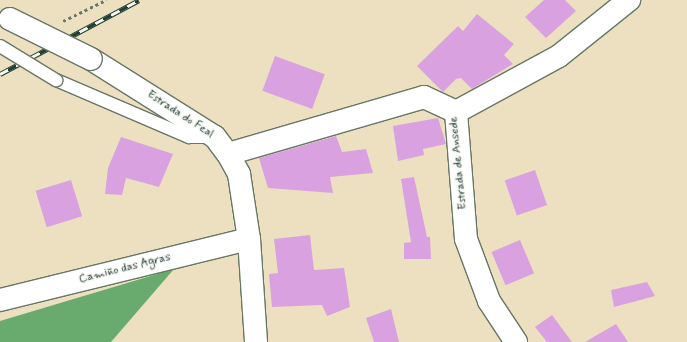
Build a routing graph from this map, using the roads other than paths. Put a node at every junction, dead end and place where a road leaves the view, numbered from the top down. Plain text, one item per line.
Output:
1 (629, 0) edge
2 (5, 16) edge
3 (0, 46) edge
4 (456, 112) junction
5 (215, 137) junction
6 (228, 154) junction
7 (249, 239) junction
8 (0, 300) edge
9 (256, 342) edge
10 (516, 342) edge

1 - 4 street
2 - 5 street, Estrada do Feal, bridge
3 - 5 lane, bridge
4 - 6 street, Estrada de Ansede
4 - 10 street, Estrada de Ansede
5 - 6 street, Estrada do Feal
6 - 7 street, Estrada do Feal
7 - 8 street, Camiño das Agras
7 - 9 street, Estrada do Feal

